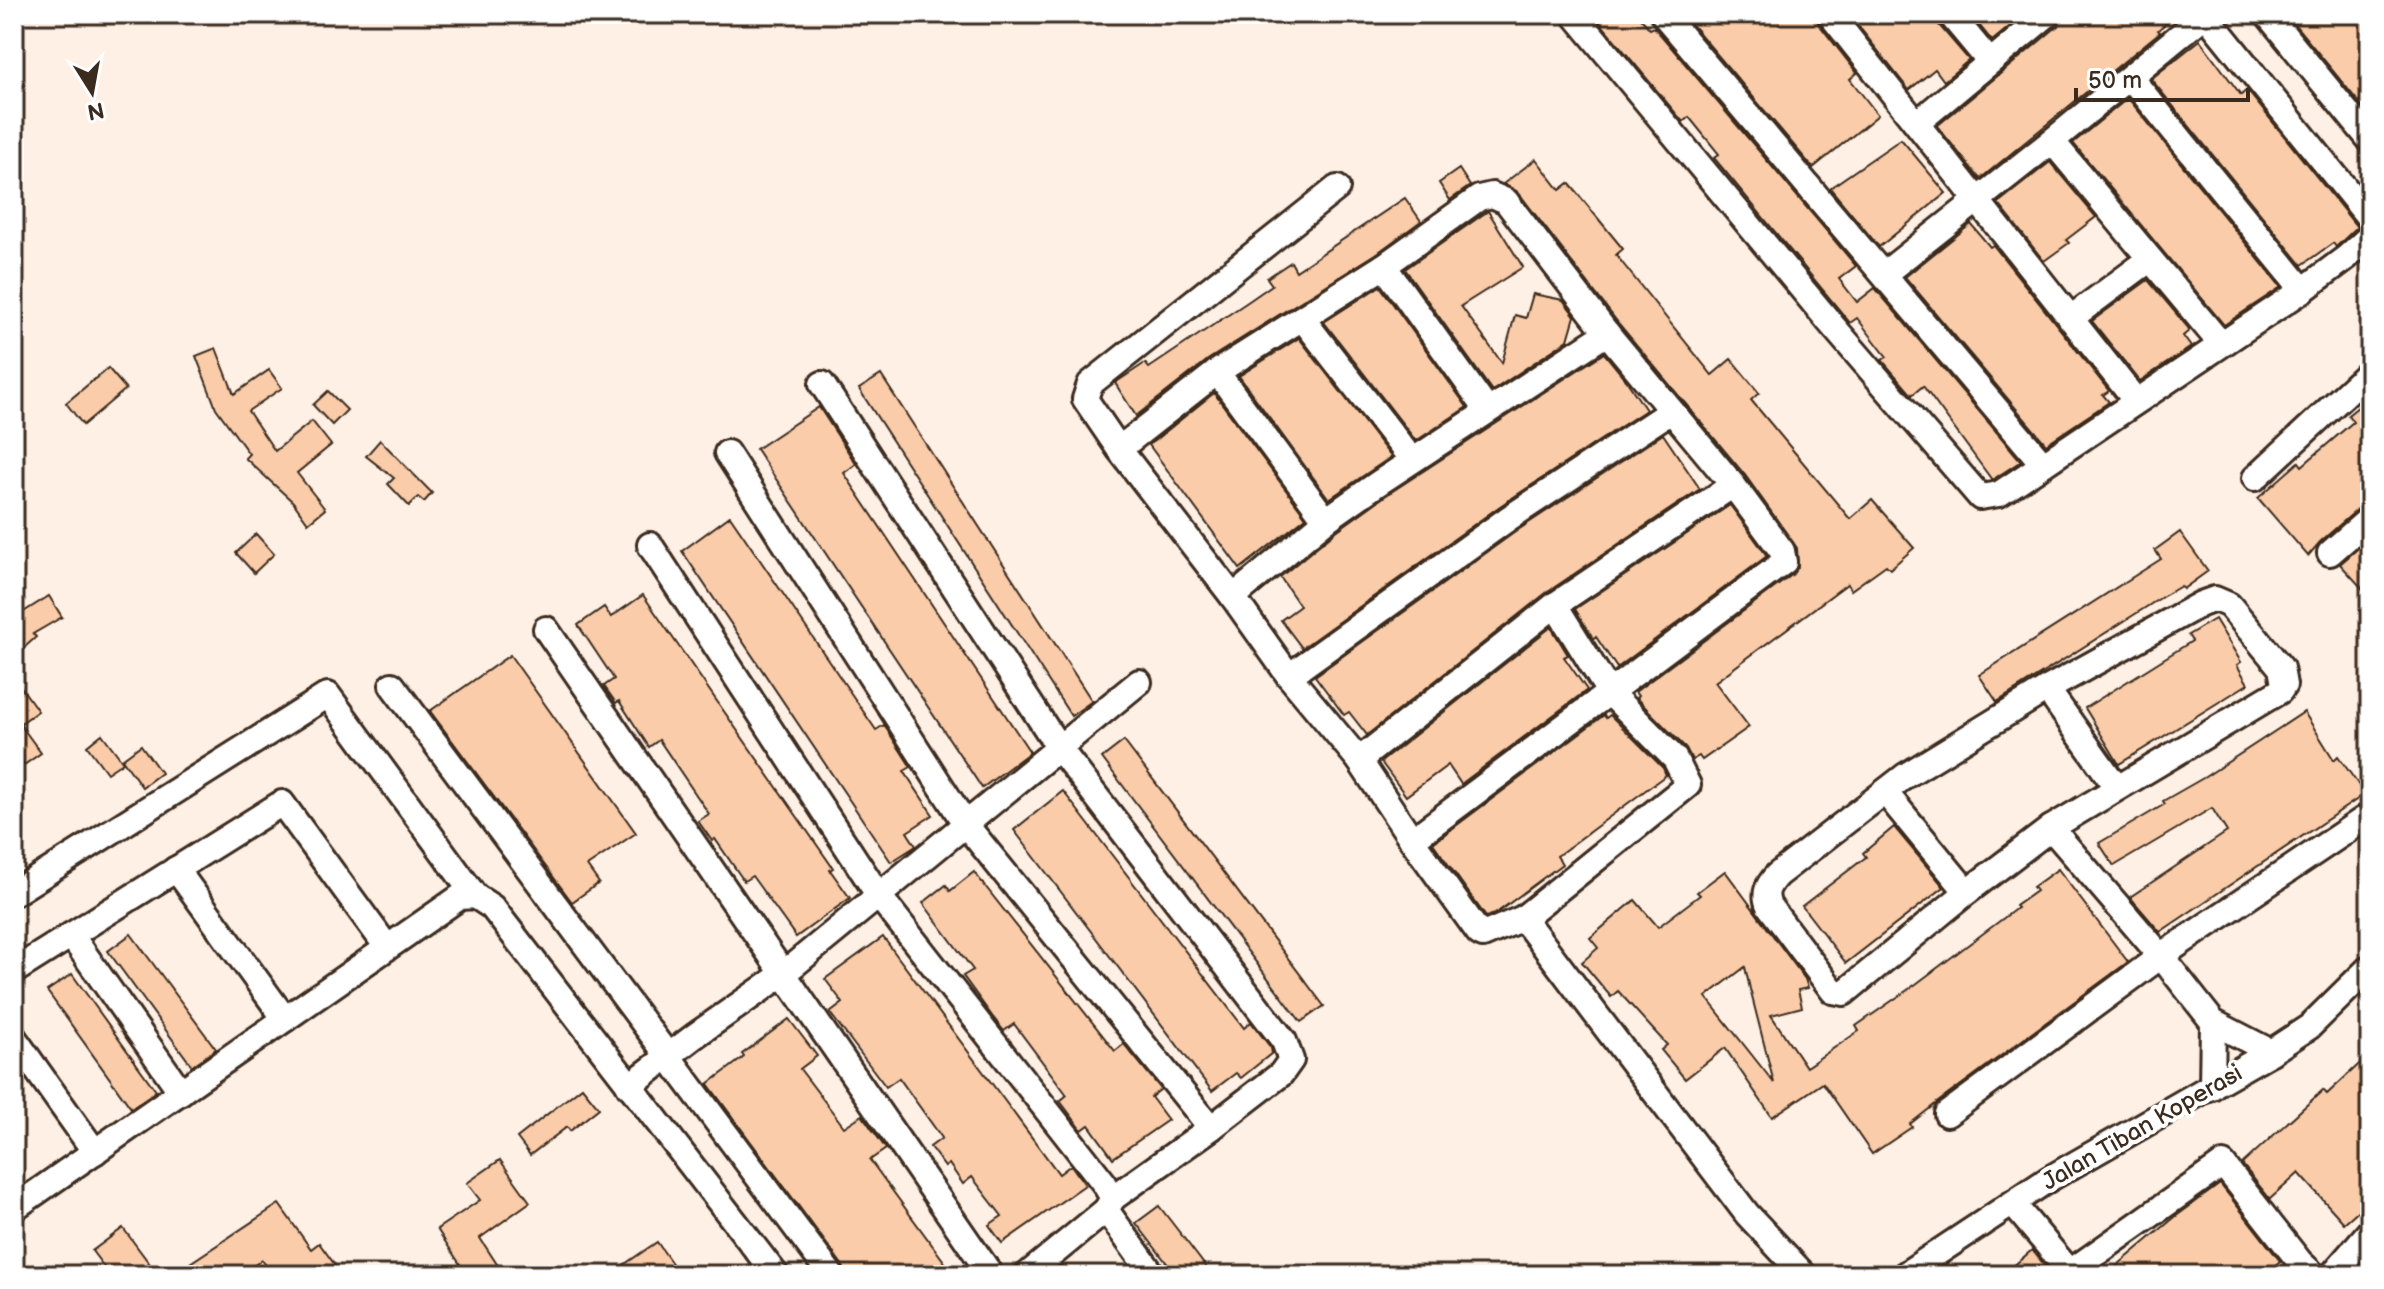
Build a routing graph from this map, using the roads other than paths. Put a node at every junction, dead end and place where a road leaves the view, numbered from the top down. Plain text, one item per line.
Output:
1 (1663, 14) edge
2 (1830, 14) edge
3 (1950, 14) edge
4 (2048, 14) edge
5 (2205, 14) edge
6 (2267, 14) edge
7 (1577, 15) edge
8 (1989, 61) junction
9 (2130, 77) junction
10 (1917, 123) junction
11 (2370, 140) edge
12 (2052, 141) junction
13 (1337, 188) dead end
14 (1978, 200) junction
15 (2370, 219) edge
16 (2370, 236) edge
17 (2149, 260) junction
18 (1384, 266) junction
19 (1884, 274) junction
20 (2303, 290) junction
21 (1302, 318) junction
22 (2071, 318) junction
23 (1607, 333) junction
24 (2221, 344) junction
25 (2370, 371) edge
26 (1217, 372) junction
27 (822, 384) dead end
28 (2136, 401) junction
29 (1487, 410) junction
30 (1671, 411) junction
31 (1119, 449) junction
32 (727, 453) dead end
33 (1412, 460) junction
34 (2043, 464) junction
35 (2255, 478) dead end
36 (1733, 485) junction
37 (2370, 518) edge
38 (1326, 520) junction
39 (650, 545) dead end
40 (2330, 553) dead end
41 (1233, 597) junction
42 (1555, 605) junction
43 (546, 629) dead end
44 (1289, 676) junction
45 (1139, 682) dead end
46 (392, 685) dead end
47 (2047, 689) junction
48 (1609, 692) junction
49 (1059, 748) junction
50 (1359, 760) junction
51 (2117, 788) junction
52 (1885, 792) junction
53 (2370, 815) edge
54 (966, 825) junction
55 (2051, 828) junction
56 (1412, 840) junction
57 (176, 869) junction
58 (1967, 892) junction
59 (14, 893) edge
60 (475, 896) junction
61 (879, 896) junction
62 (1523, 918) junction
63 (71, 935) junction
64 (387, 947) junction
65 (2161, 956) junction
66 (2370, 967) edge
67 (14, 971) edge
68 (783, 974) junction
69 (285, 1019) junction
70 (2213, 1022) junction
71 (14, 1038) edge
72 (2271, 1052) junction
73 (667, 1057) junction
74 (629, 1086) junction
75 (2212, 1087) junction
76 (181, 1092) junction
77 (1947, 1114) dead end
78 (1211, 1128) junction
79 (95, 1152) junction
80 (1109, 1204) junction
81 (2013, 1204) junction
82 (14, 1208) edge
83 (2370, 1231) edge
84 (2300, 1271) edge
85 (2072, 1273) edge
86 (776, 1275) edge
87 (831, 1275) edge
88 (991, 1275) edge
89 (1027, 1275) edge
90 (1153, 1275) edge
91 (1804, 1275) edge
92 (1904, 1275) edge
93 (2332, 1275) edge

1 - 19 street
2 - 10 street
3 - 8 street
4 - 8 street
5 - 9 street
5 - 15 street
6 - 11 street
7 - 34 street
8 - 10 street
9 - 12 street
9 - 20 street
10 - 14 street
12 - 14 street
12 - 17 street
13 - 31 street
14 - 19 street
14 - 22 street
16 - 20 street
17 - 22 street
17 - 24 street
18 - 21 street
18 - 23 street
18 - 29 street
19 - 34 street
20 - 24 street
21 - 26 street
21 - 33 street
22 - 28 street
23 - 29 street
23 - 30 street
24 - 28 street
25 - 35 street
26 - 31 street
26 - 38 street
27 - 49 street
28 - 34 street
29 - 33 street
30 - 36 street
30 - 44 street
31 - 41 street
32 - 54 street
33 - 38 street
36 - 42 street
36 - 48 street
37 - 40 street
38 - 41 street
39 - 61 street
41 - 44 street
42 - 48 street
42 - 50 street
43 - 68 street
44 - 50 street
45 - 49 street
46 - 73 street
47 - 51 street
47 - 51 street
47 - 52 street
48 - 56 street
48 - 62 street
49 - 54 street
49 - 78 street
50 - 56 street
51 - 55 street
52 - 58 street
52 - 58 street
53 - 65 street
54 - 61 street
54 - 78 street
55 - 58 street
55 - 65 street
56 - 62 street
57 - 63 street
57 - 64 street
57 - 69 street
59 - 60 street
60 - 64 street
60 - 74 street
61 - 68 street
61 - 80 street
62 - 91 street
63 - 67 street
63 - 76 street
64 - 69 street
65 - 70 street
65 - 77 street
66 - 72 street, Jalan Tiban Koperasi
68 - 73 street
68 - 88 street
69 - 76 street
70 - 72 street
70 - 75 street
71 - 79 street
72 - 75 street, Jalan Tiban Koperasi
73 - 74 street
73 - 87 street
74 - 86 street
75 - 81 street, Jalan Tiban Koperasi
76 - 79 street
78 - 80 street
79 - 82 street
80 - 89 street
80 - 90 street
81 - 85 street
81 - 92 street, Jalan Tiban Koperasi
83 - 93 street
84 - 85 street

